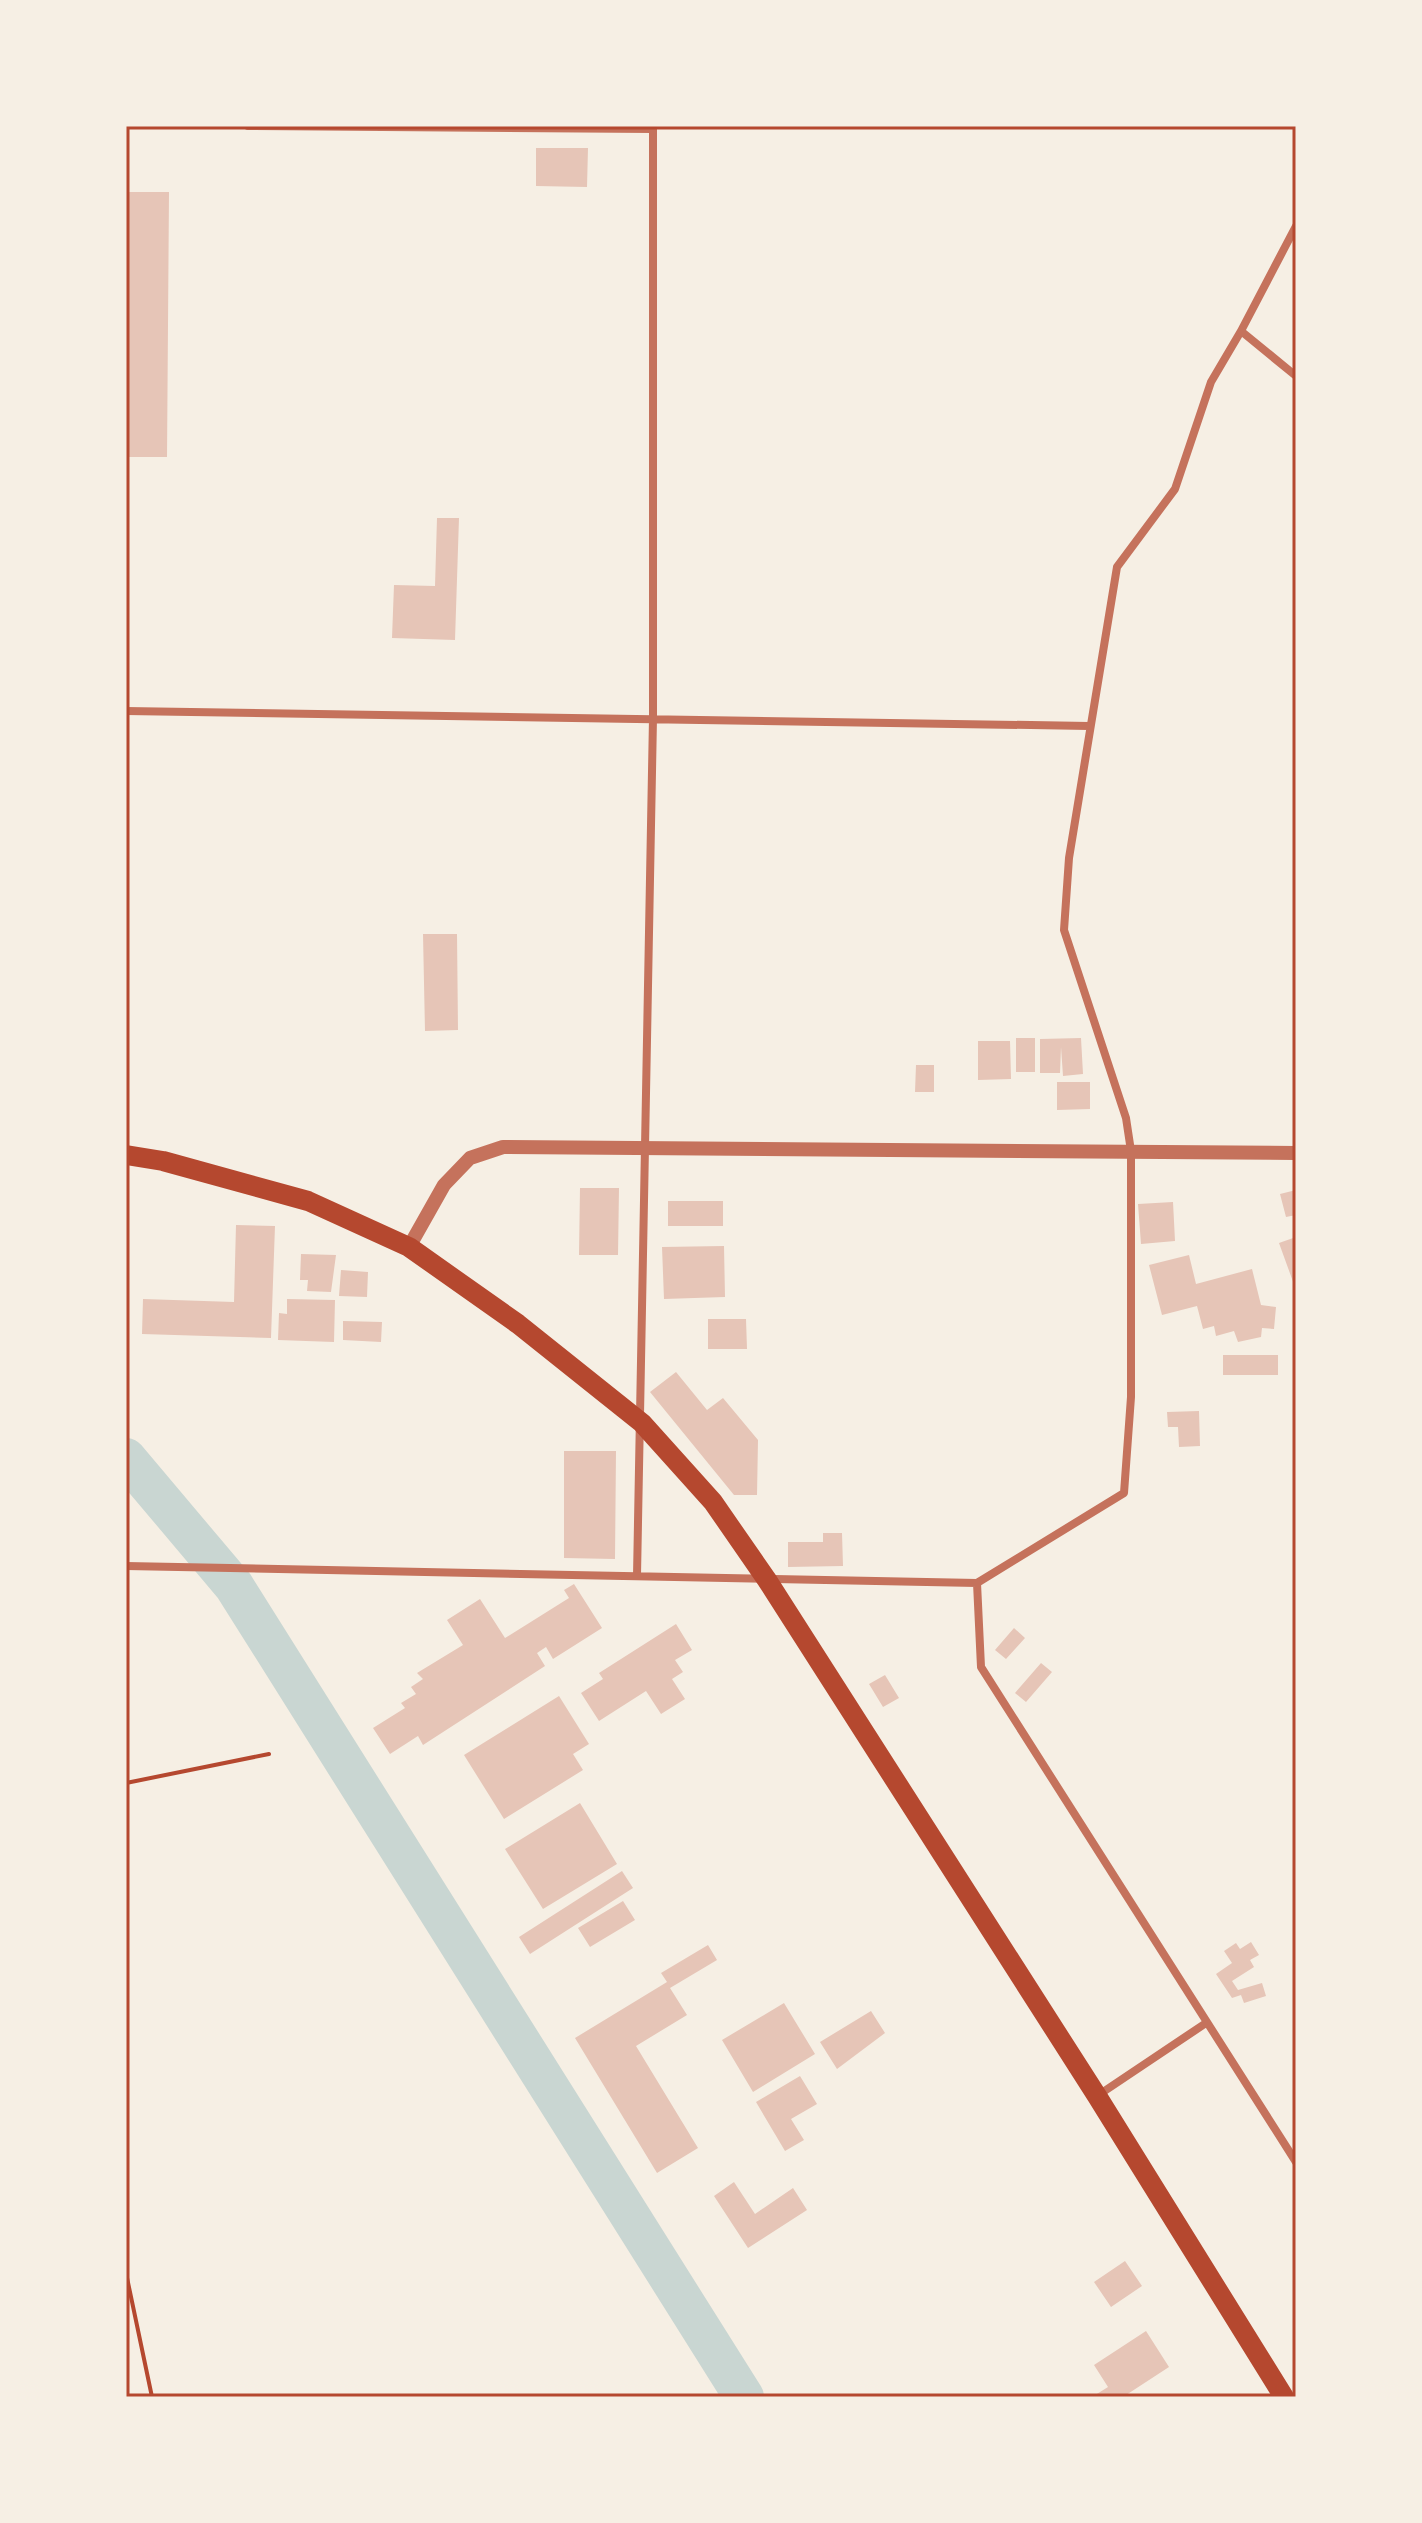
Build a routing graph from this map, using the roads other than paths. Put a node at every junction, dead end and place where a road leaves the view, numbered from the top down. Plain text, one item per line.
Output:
1 (248, 126) edge
2 (653, 128) edge
3 (1296, 226) edge
4 (1241, 331) junction
5 (1296, 376) edge
6 (126, 711) edge
7 (653, 718) junction
8 (1089, 726) junction
9 (645, 1147) junction
10 (1131, 1151) junction
11 (1296, 1153) edge
12 (126, 1155) edge
13 (409, 1247) junction
14 (642, 1423) junction
15 (126, 1566) edge
16 (637, 1576) junction
17 (767, 1580) junction
18 (977, 1583) junction
19 (1206, 2023) junction
20 (1097, 2096) junction
21 (1296, 2162) edge
22 (1284, 2397) edge

1 - 2 street
2 - 7 street
3 - 4 street
4 - 5 street
4 - 8 street
6 - 7 street
7 - 8 street
7 - 9 street
8 - 10 street
9 - 10 street
9 - 13 street
9 - 14 street
10 - 11 street
10 - 18 street
12 - 13 main road
13 - 14 main road
14 - 16 street
14 - 17 main road
15 - 16 street
16 - 17 street
17 - 18 street
17 - 20 main road
18 - 19 street
19 - 20 street
19 - 21 street
20 - 22 main road

